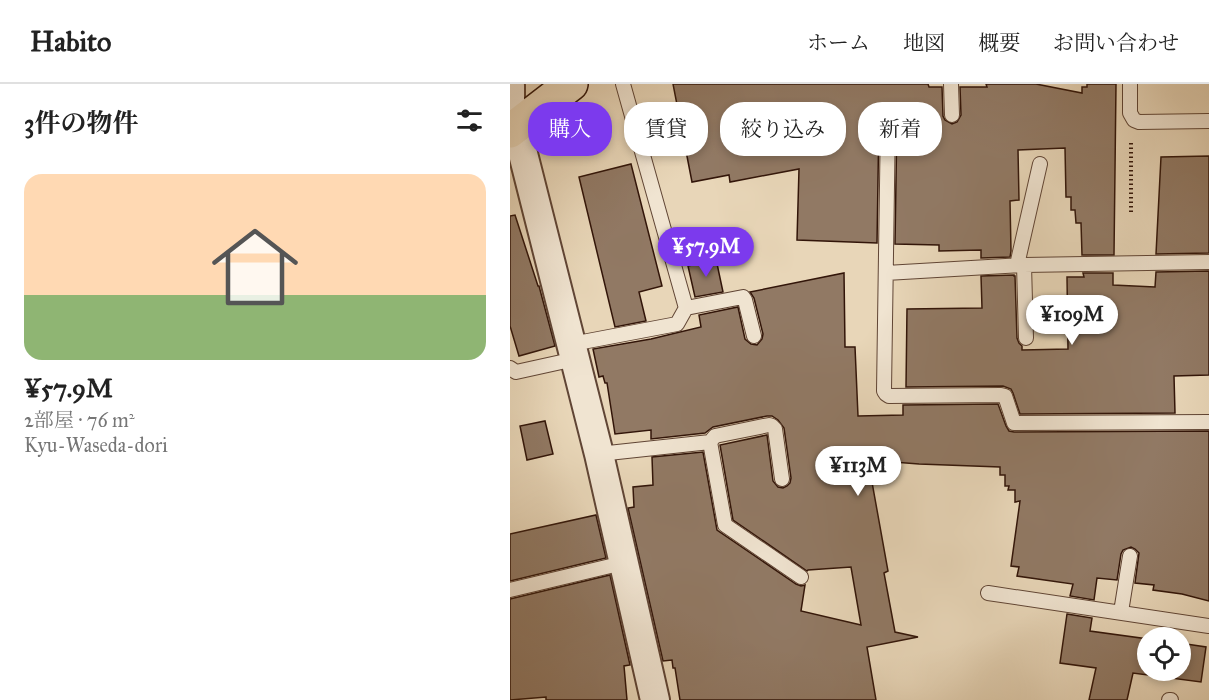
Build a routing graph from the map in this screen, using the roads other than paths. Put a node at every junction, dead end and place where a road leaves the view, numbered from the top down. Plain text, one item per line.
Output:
1 (571, 84) edge
2 (623, 84) edge
3 (951, 84) edge
4 (1130, 84) edge
5 (510, 86) edge
6 (952, 115) dead end
7 (1209, 121) edge
8 (513, 128) edge
9 (888, 156) edge
10 (1040, 164) dead end
11 (1209, 262) edge
12 (1021, 265) junction
13 (886, 273) junction
14 (686, 308) junction
15 (754, 336) dead end
16 (1026, 338) dead end
17 (574, 351) junction
18 (512, 371) edge
19 (1209, 422) edge
20 (710, 442) junction
21 (599, 454) junction
22 (782, 479) dead end
23 (1130, 556) dead end
24 (623, 563) junction
25 (801, 577) dead end
26 (510, 590) edge
27 (988, 593) dead end
28 (1121, 612) junction
29 (1209, 626) edge
30 (655, 700) edge

1 - 8 main road
2 - 14 lane
3 - 6 lane
4 - 7 lane
5 - 8 street
8 - 17 street
9 - 13 lane
10 - 12 lane
11 - 12 lane
12 - 13 lane
12 - 16 lane
13 - 19 lane
14 - 15 lane
14 - 17 lane
17 - 18 lane
17 - 21 street
20 - 21 lane
20 - 22 lane
20 - 25 lane
21 - 24 street
23 - 28 lane
24 - 26 lane
24 - 30 street
27 - 28 lane
28 - 29 lane

